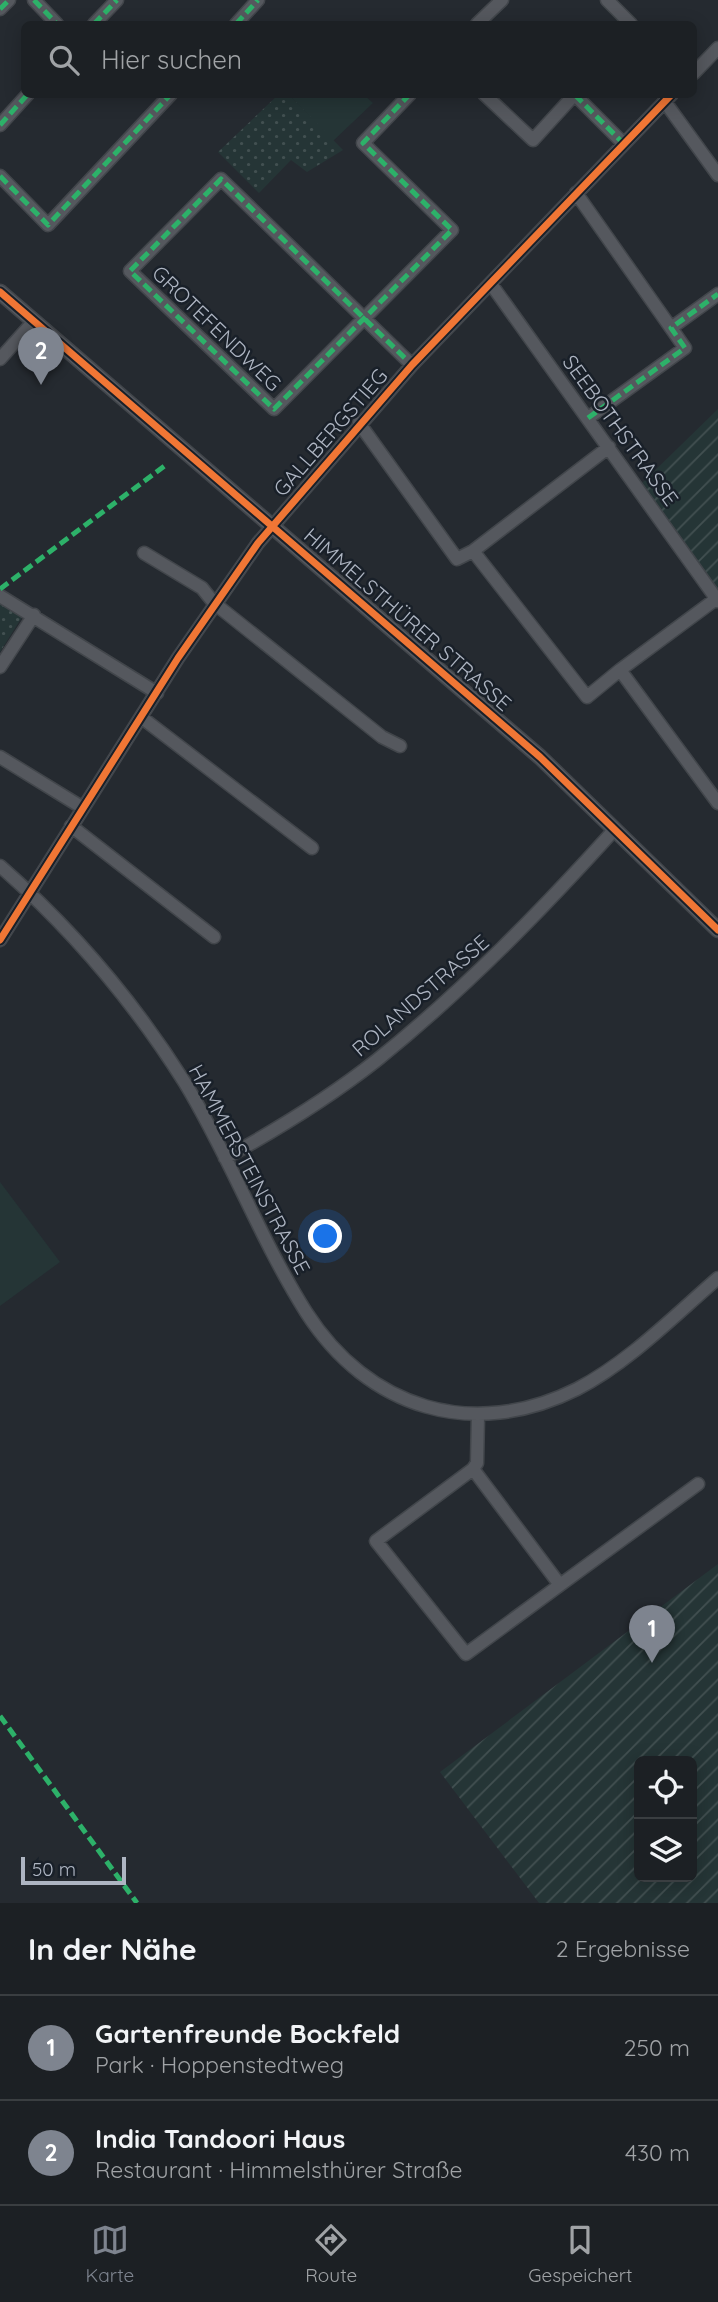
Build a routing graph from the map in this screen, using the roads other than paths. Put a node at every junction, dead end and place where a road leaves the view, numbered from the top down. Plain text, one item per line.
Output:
1 (9, 0) edge
2 (34, 0) edge
3 (117, 0) edge
4 (258, 0) edge
5 (502, 0) edge
6 (607, 0) edge
7 (0, 9) edge
8 (54, 21) edge
9 (97, 21) edge
10 (239, 21) edge
11 (480, 21) edge
12 (628, 21) edge
13 (718, 48) edge
14 (697, 70) edge
15 (24, 98) edge
16 (167, 98) edge
17 (406, 98) edge
18 (488, 98) edge
19 (572, 98) edge
20 (578, 98) edge
21 (668, 98) edge
22 (0, 125) edge
23 (624, 144) junction
24 (718, 175) edge
25 (0, 176) edge
26 (576, 192) junction
27 (491, 284) junction
28 (0, 292) edge
29 (718, 294) edge
30 (34, 321) junction
31 (364, 321) junction
32 (671, 328) junction
33 (0, 359) edge
34 (412, 365) junction
35 (589, 418) junction
36 (359, 423) junction
37 (609, 447) junction
38 (273, 525) junction
39 (473, 551) junction
40 (144, 553) dead end
41 (0, 596) edge
42 (717, 600) edge
43 (214, 603) junction
44 (34, 615) junction
45 (0, 667) edge
46 (620, 670) junction
47 (157, 693) junction
48 (141, 717) junction
49 (400, 746) dead end
50 (0, 757) edge
51 (718, 803) edge
52 (83, 808) junction
53 (71, 826) junction
54 (615, 829) junction
55 (312, 848) dead end
56 (0, 866) edge
57 (30, 892) junction
58 (718, 930) edge
59 (214, 937) dead end
60 (0, 940) edge
61 (225, 1158) junction
62 (718, 1278) edge
63 (478, 1416) junction
64 (473, 1469) junction
65 (698, 1483) dead end
66 (560, 1585) junction

1 - 7 street
2 - 8 street
3 - 9 street
4 - 10 street
5 - 11 street
6 - 12 street
13 - 14 street
15 - 22 street
16 - 25 street
17 - 31 street, GROTEFENDWEG
18 - 19 street
20 - 23 street
21 - 23 street, GALLBERGSTIEG
21 - 24 street, GALLBERGSTIEG
23 - 26 street, GALLBERGSTIEG
26 - 27 street, GALLBERGSTIEG
26 - 32 street
27 - 34 street, GALLBERGSTIEG
27 - 35 street, SEEBOTHSTRASSE
28 - 30 street, HIMMELSTHÜRER STRASSE
29 - 32 street
30 - 33 street
30 - 38 street, HIMMELSTHÜRER STRASSE
31 - 31 street, GROTEFENDWEG
31 - 34 street, GROTEFENDWEG
32 - 35 street
34 - 36 street, GALLBERGSTIEG
35 - 37 street, SEEBOTHSTRASSE
36 - 38 street, GALLBERGSTIEG
36 - 39 street
37 - 39 street
37 - 42 street, SEEBOTHSTRASSE
38 - 43 street, GALLBERGSTIEG
38 - 54 street, HIMMELSTHÜRER STRASSE
39 - 46 street
40 - 43 street
41 - 44 street
42 - 46 street
43 - 47 street, GALLBERGSTIEG
43 - 49 street
44 - 45 street
44 - 47 street
46 - 51 street
47 - 48 street, GALLBERGSTIEG
48 - 52 street, GALLBERGSTIEG
48 - 55 street
50 - 52 street
52 - 53 street, GALLBERGSTIEG
53 - 57 street, GALLBERGSTIEG
53 - 59 street
54 - 58 street, HIMMELSTHÜRER STRASSE
54 - 61 street, ROLANDSTRASSE
56 - 57 street, HAMMERSTEINSTRASSE
57 - 60 street, GALLBERGSTIEG
57 - 61 street, HAMMERSTEINSTRASSE
61 - 63 street, HAMMERSTEINSTRASSE
62 - 63 street, HAMMERSTEINSTRASSE
63 - 64 street
64 - 66 street
64 - 66 street
65 - 66 street

